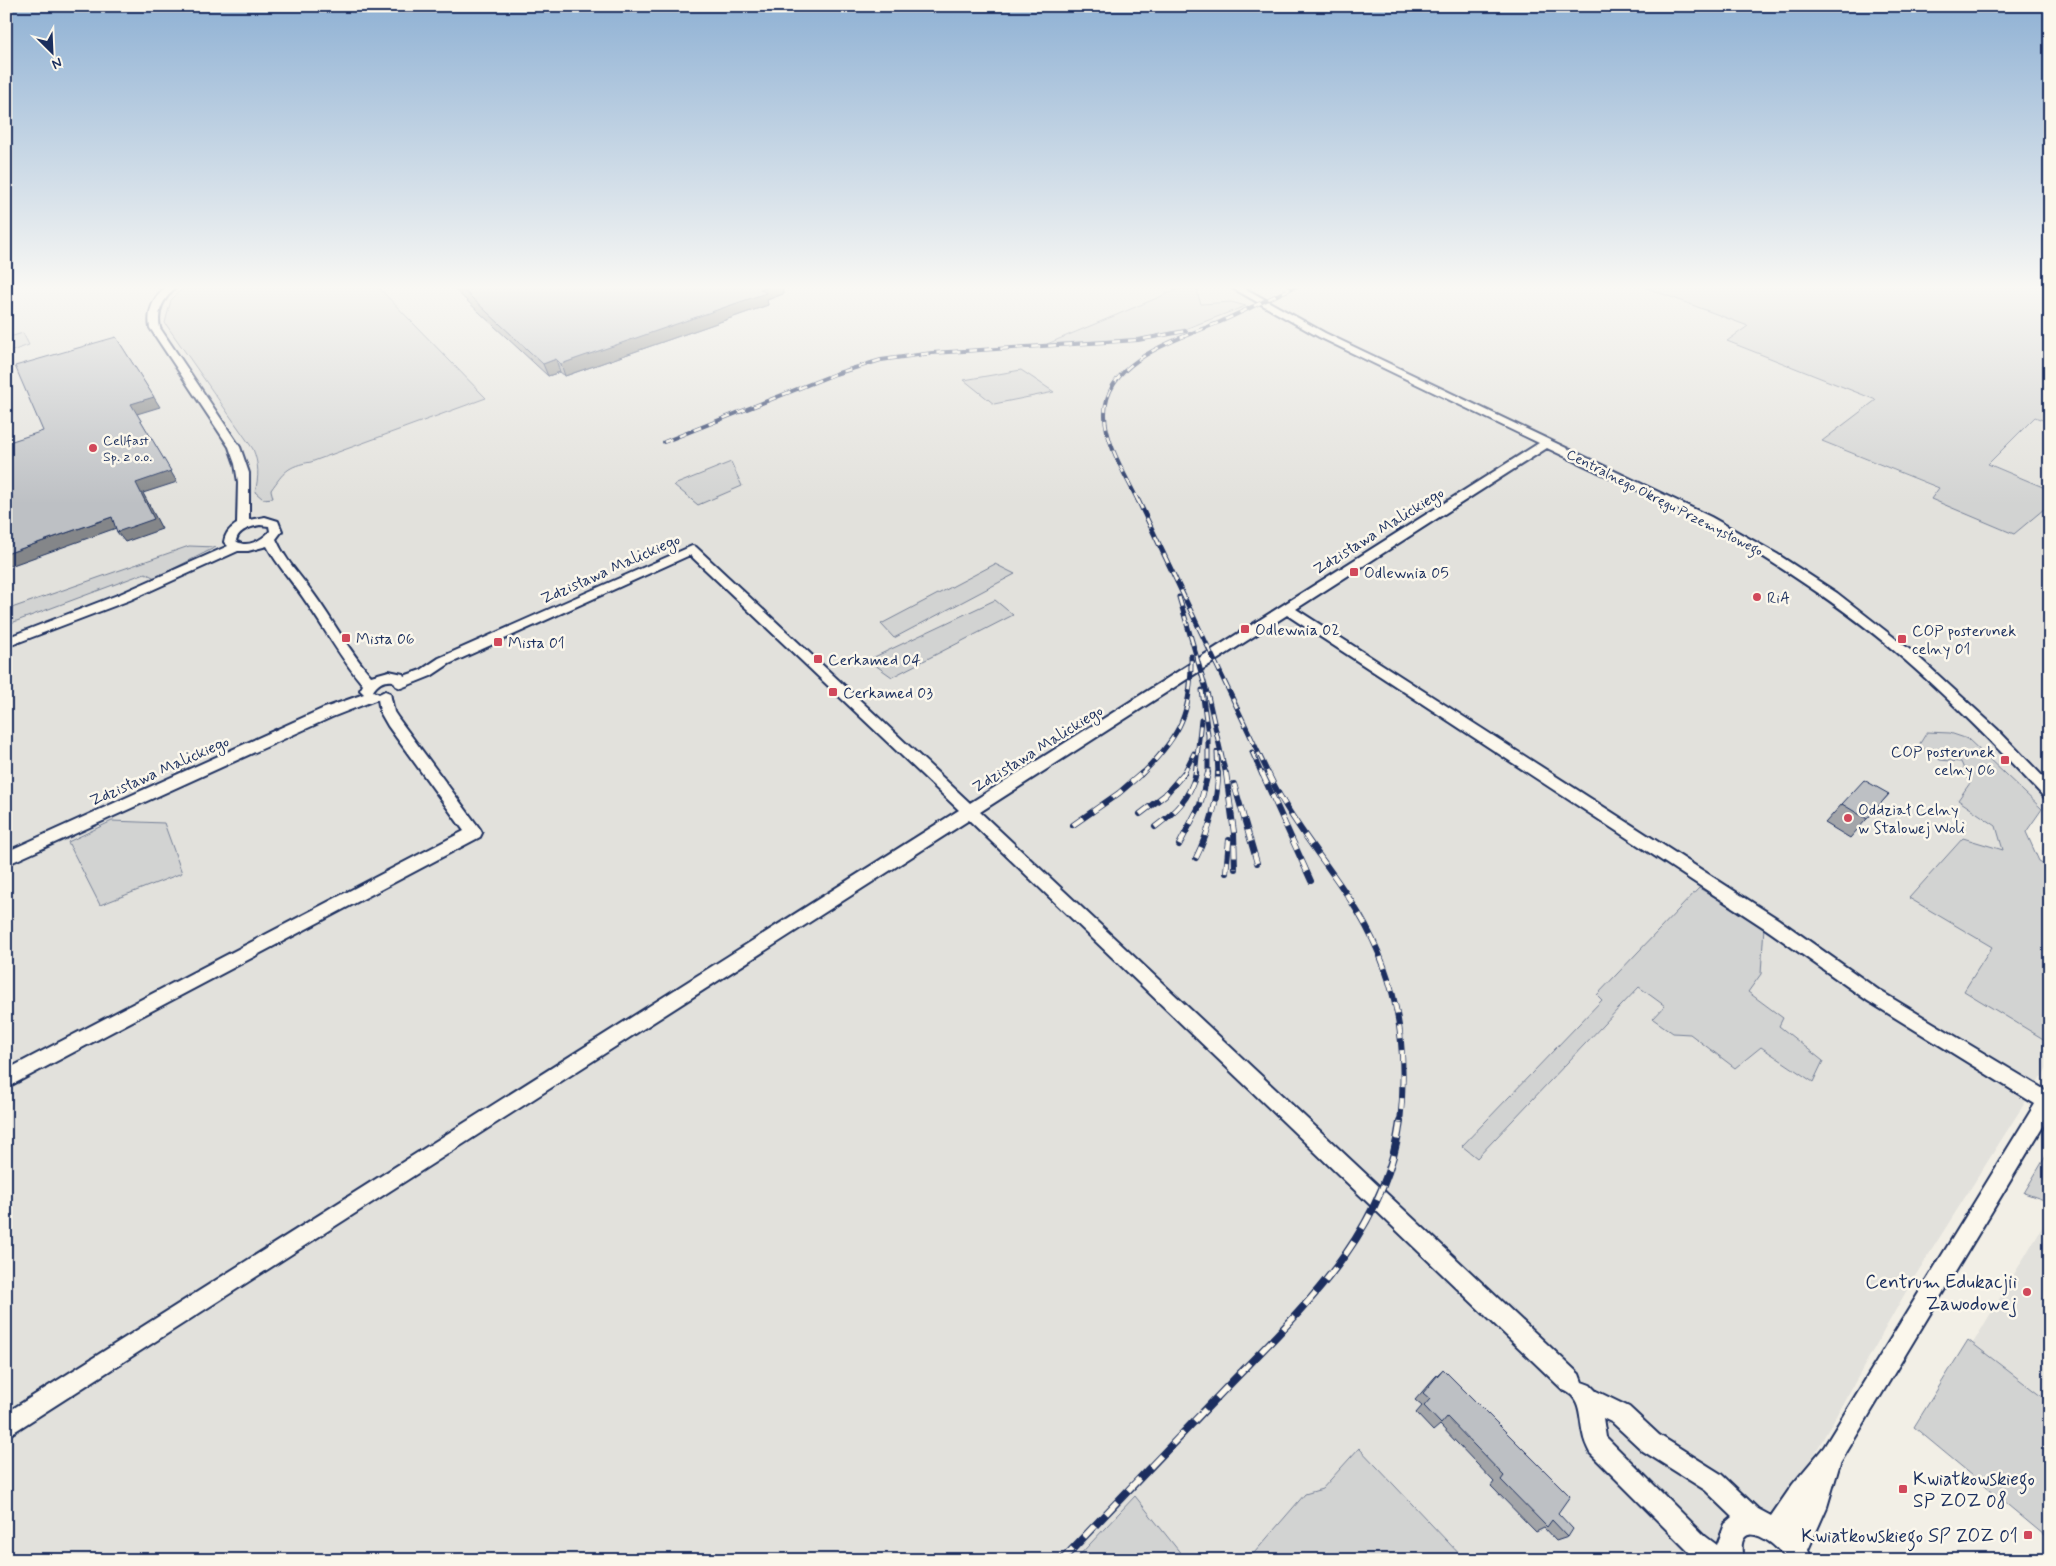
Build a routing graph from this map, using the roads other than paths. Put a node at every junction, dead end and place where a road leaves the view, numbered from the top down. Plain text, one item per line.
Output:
1 (175, 358) edge
2 (1370, 358) edge
3 (1547, 443) junction
4 (244, 502) junction
5 (259, 522) junction
6 (242, 526) junction
7 (270, 539) junction
8 (233, 544) junction
9 (256, 546) junction
10 (282, 560) junction
11 (1286, 610) junction
12 (6, 643) edge
13 (399, 680) junction
14 (375, 688) junction
15 (2049, 794) edge
16 (969, 812) junction
17 (6, 859) edge
18 (6, 1080) edge
19 (2048, 1099) edge
20 (1580, 1391) junction
21 (6, 1426) edge
22 (1832, 1455) junction
23 (1768, 1527) junction
24 (1798, 1555) edge
25 (1718, 1560) edge
26 (1731, 1560) edge

1 - 4 street
2 - 3 street, Centralnego Okręgu Przemysłowego
3 - 11 street, Zdzisława Malickiego
3 - 15 street, Centralnego Okręgu Przemysłowego
4 - 5 street
4 - 6 street
5 - 6 street
5 - 7 street
6 - 8 street
7 - 9 street
7 - 10 street
8 - 9 street
8 - 12 street
9 - 10 street
10 - 14 street
11 - 16 street, Zdzisława Malickiego
11 - 19 street
13 - 14 street
13 - 14 street
13 - 16 street, Zdzisława Malickiego
14 - 17 street, Zdzisława Malickiego
14 - 18 street
16 - 20 street
16 - 21 street
19 - 22 street
20 - 23 street
20 - 25 street
22 - 23 street
22 - 24 street
23 - 24 street
23 - 26 street

